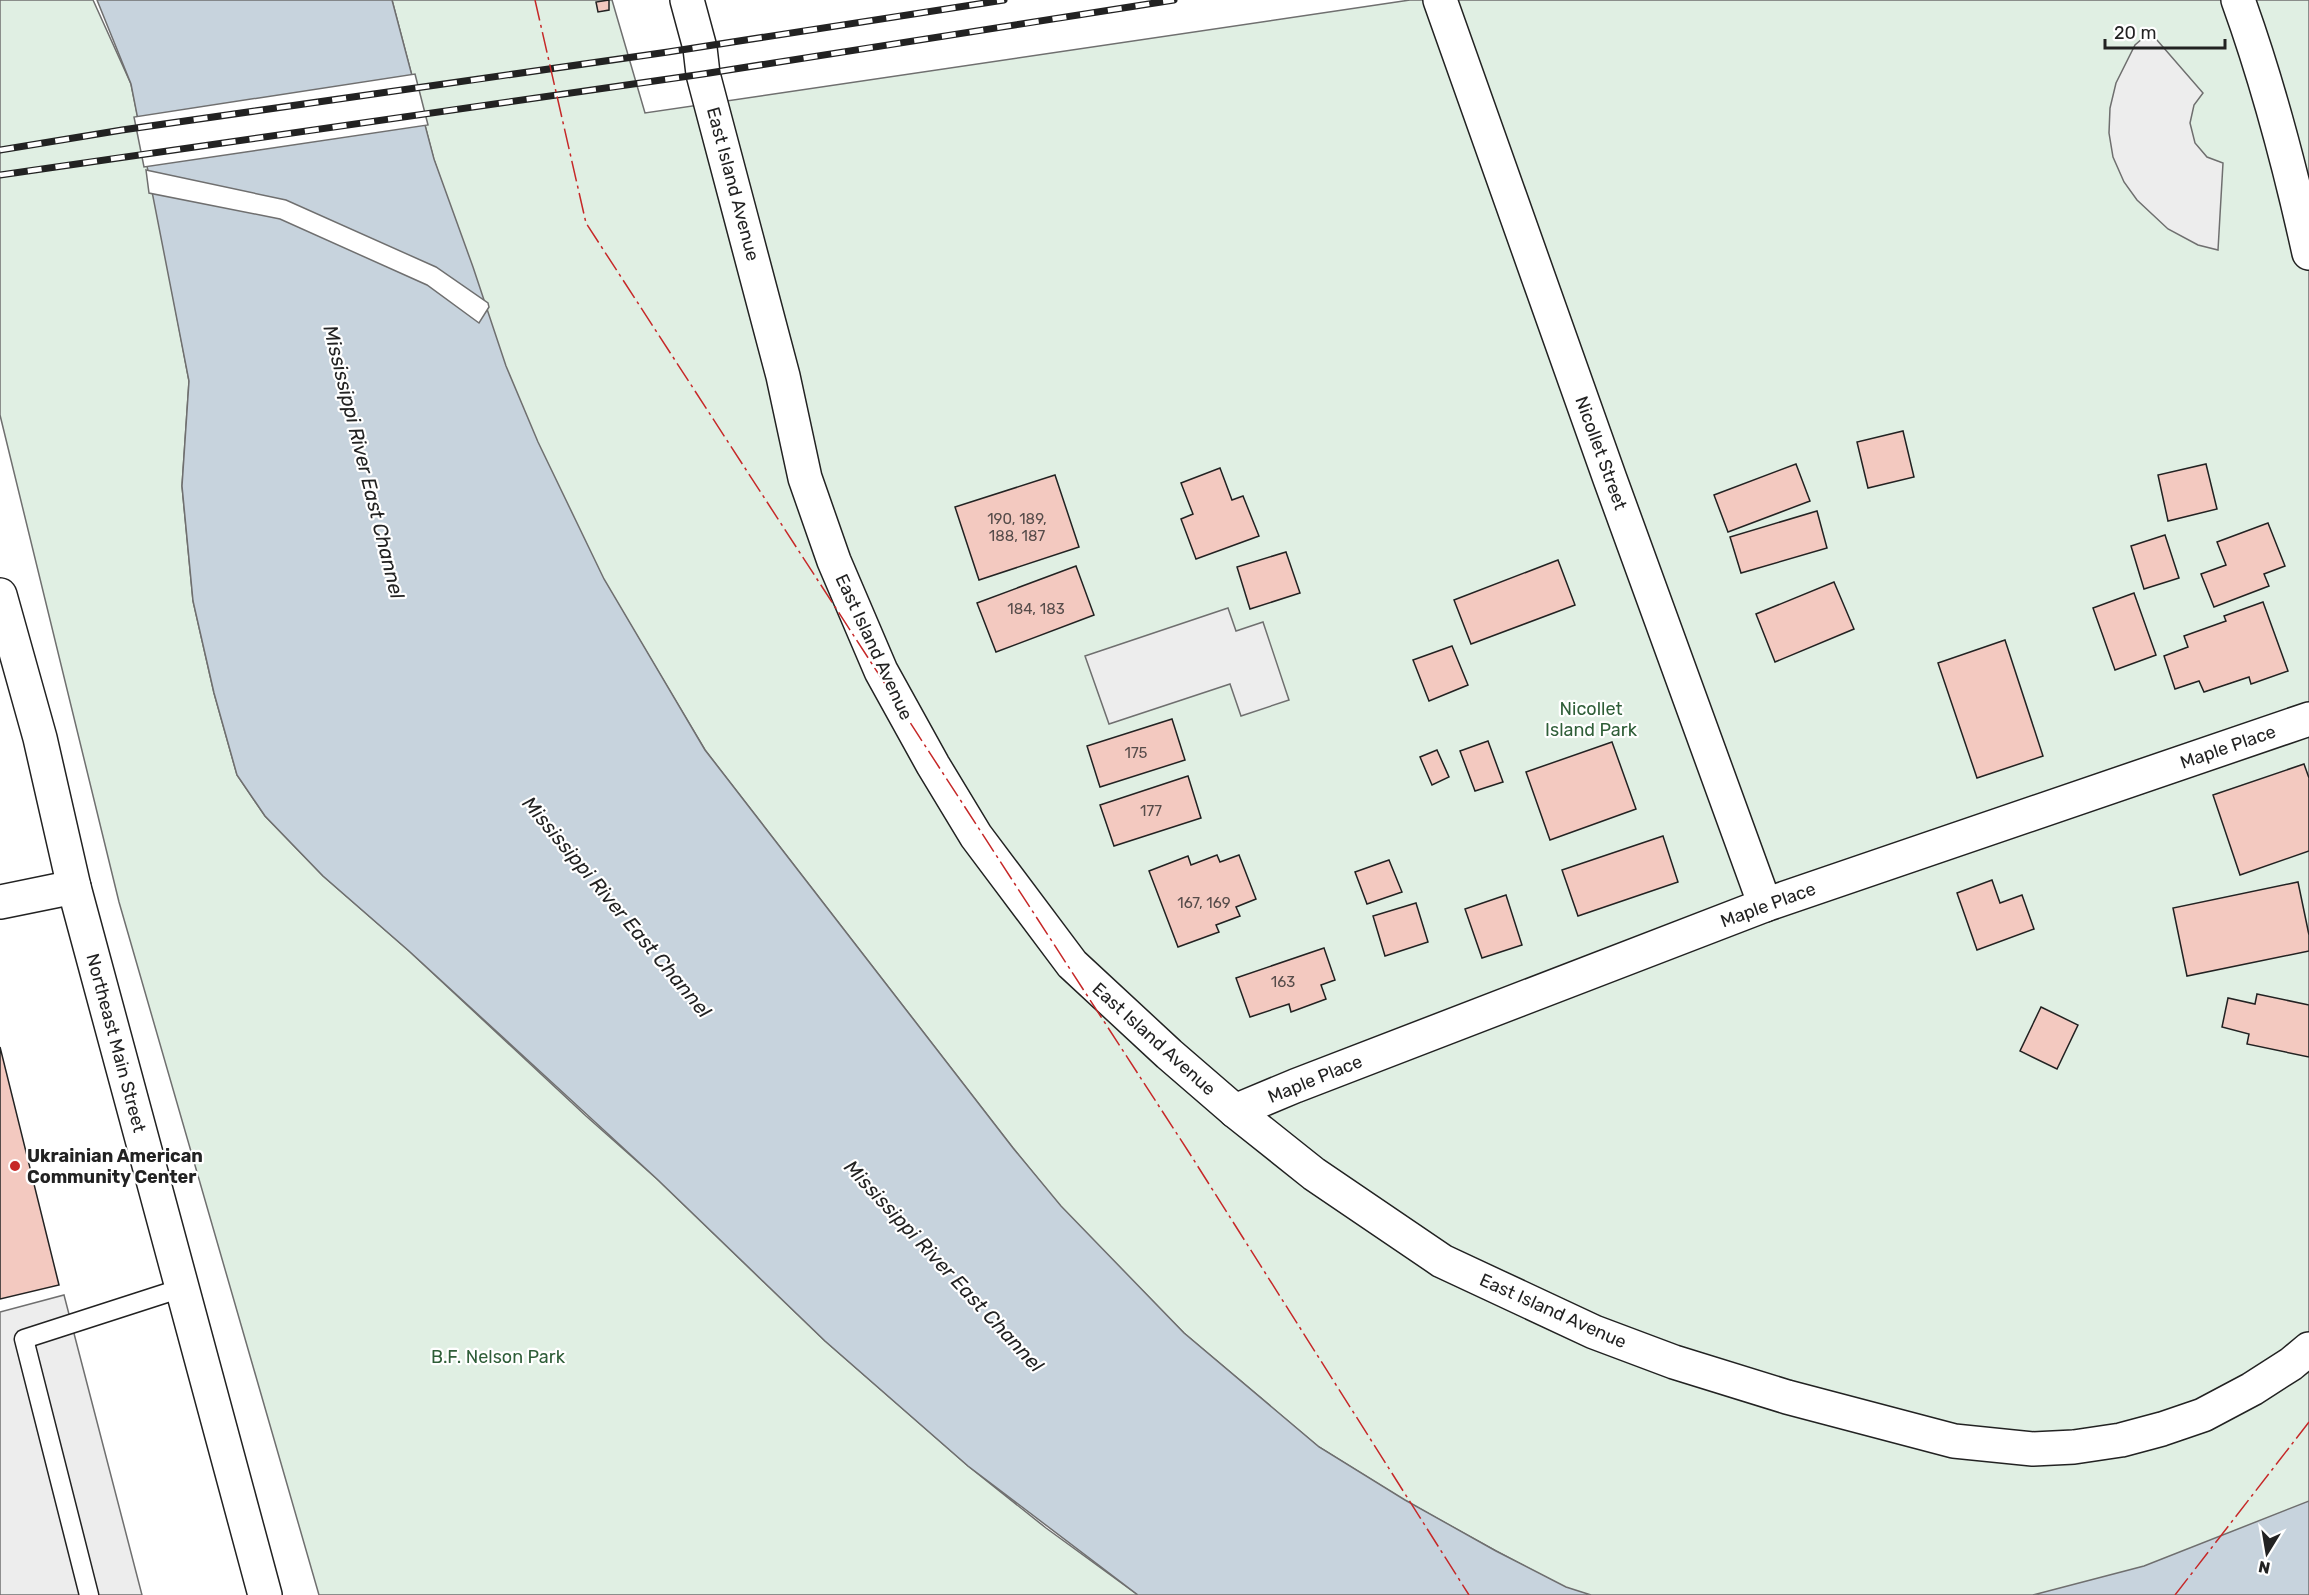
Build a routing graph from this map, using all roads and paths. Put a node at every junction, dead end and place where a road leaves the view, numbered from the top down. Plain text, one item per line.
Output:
1 (687, 0) edge
2 (1440, 0) edge
3 (2238, 0) edge
4 (2309, 253) edge
5 (0, 595) edge
6 (2309, 719) edge
7 (74, 887) junction
8 (0, 902) edge
9 (1765, 905) junction
10 (1235, 1112) junction
11 (182, 1288) junction
12 (2309, 1349) edge
13 (89, 1595) edge
14 (265, 1595) edge

1 - 10 street, East Island Avenue
2 - 9 street, Nicollet Street
3 - 4 street
5 - 7 street, Northeast Main Street
6 - 9 street, Maple Place
7 - 8 street
7 - 11 street, Northeast Main Street
9 - 10 street, Maple Place
10 - 12 street, East Island Avenue
11 - 13 lane
11 - 14 street, Northeast Main Street

